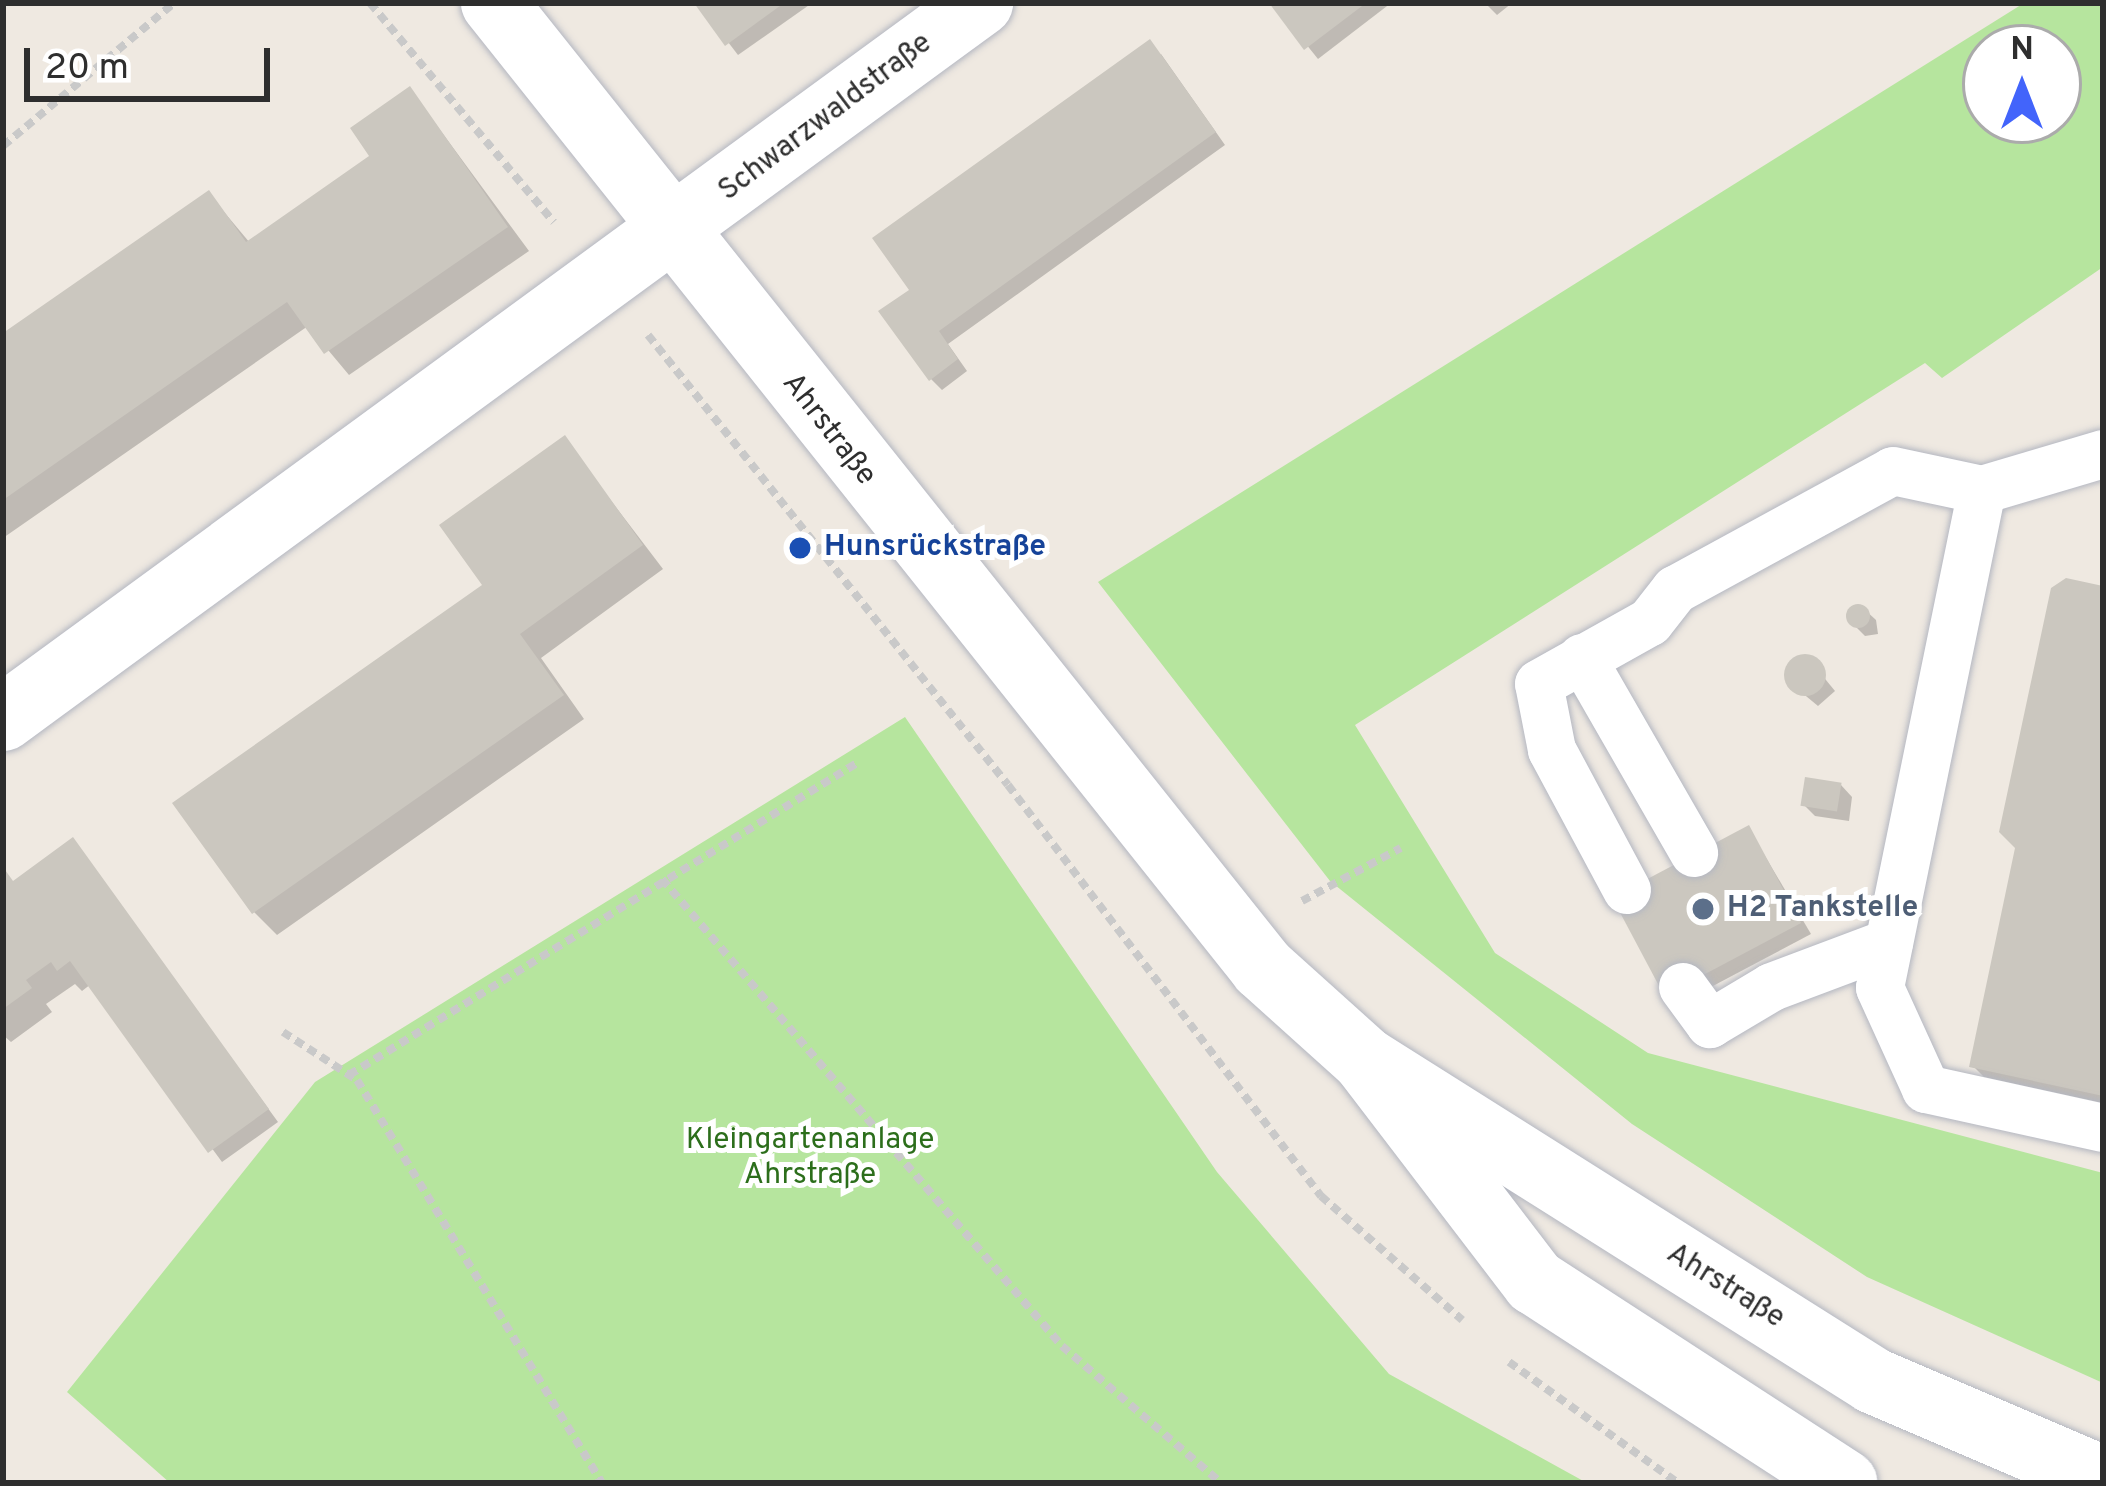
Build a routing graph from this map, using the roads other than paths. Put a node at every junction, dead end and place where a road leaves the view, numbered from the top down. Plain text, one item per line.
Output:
1 (494, 3) edge
2 (980, 3) edge
3 (672, 234) junction
4 (2103, 454) edge
5 (1982, 490) junction
6 (1582, 658) junction
7 (8, 705) edge
8 (1694, 853) dead end
9 (1627, 890) dead end
10 (1889, 943) junction
11 (1682, 987) dead end
12 (1365, 1060) junction
13 (2103, 1128) edge
14 (2103, 1479) edge
15 (1844, 1483) edge

1 - 3 street, Ahrstraße
2 - 3 street, Schwarzwaldstraße
3 - 7 street
3 - 12 street, Ahrstraße
4 - 5 lane
5 - 6 lane
5 - 10 lane
6 - 8 lane
6 - 9 lane
10 - 11 lane
10 - 13 lane
12 - 14 street, Ahrstraße
12 - 15 street, Ahrstraße

